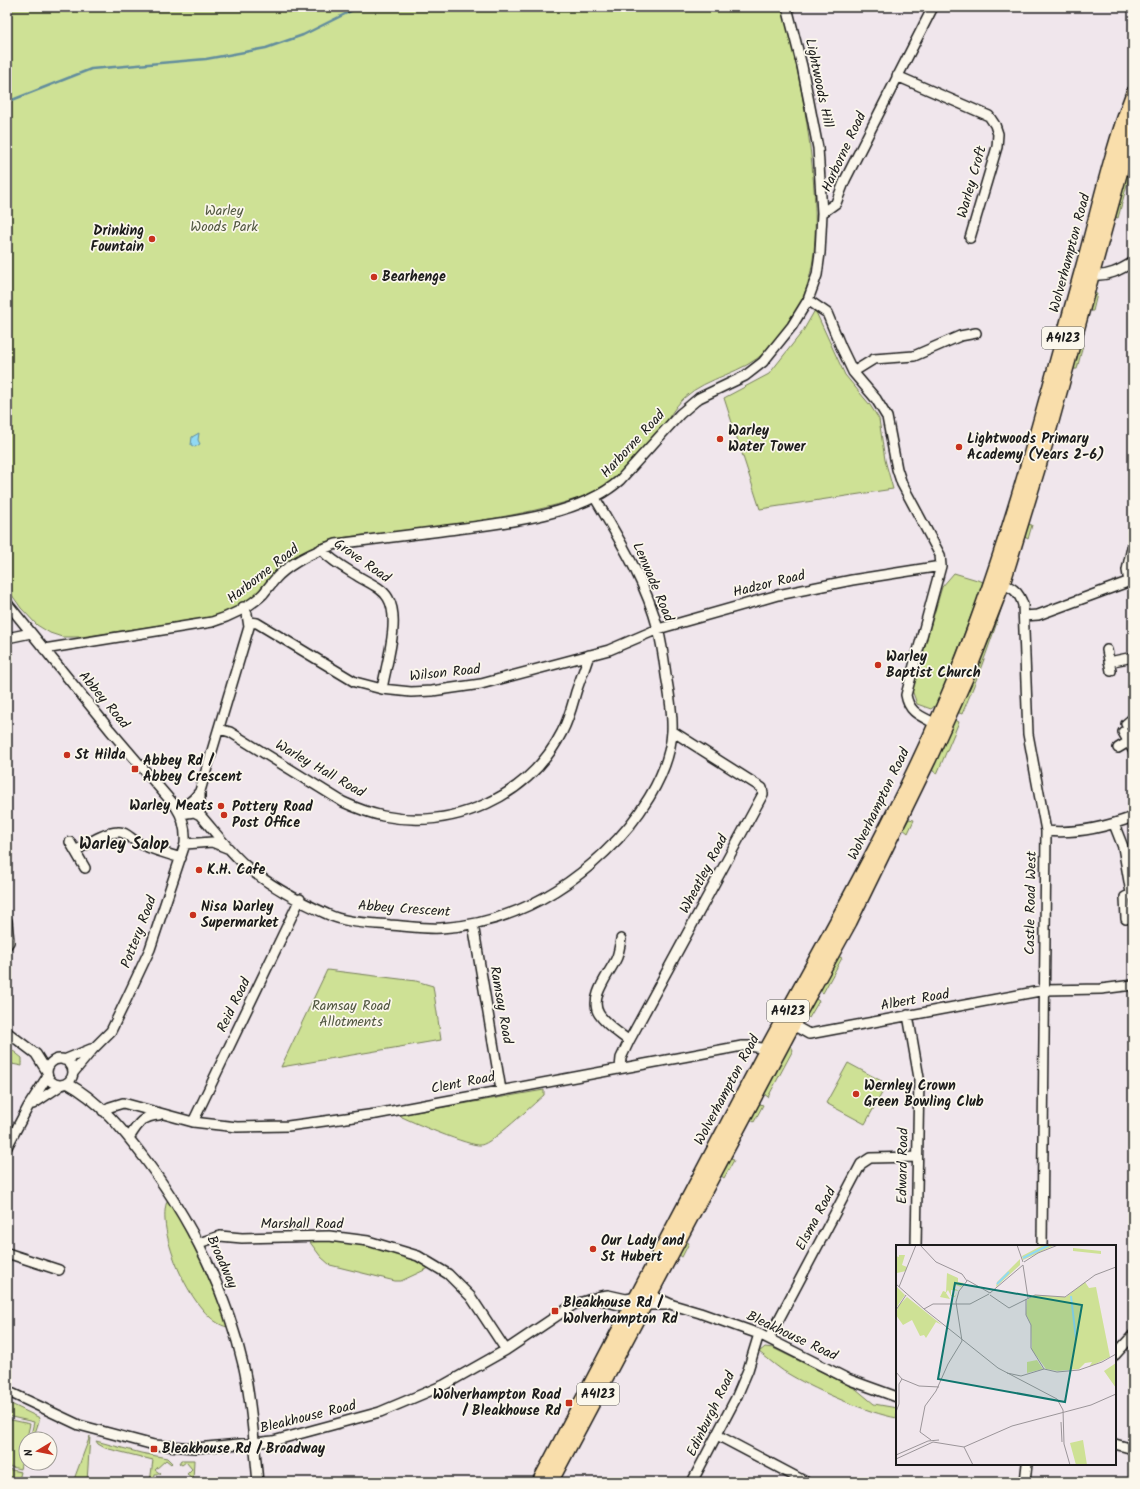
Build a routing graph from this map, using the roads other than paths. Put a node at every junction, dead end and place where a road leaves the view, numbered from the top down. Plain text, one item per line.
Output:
1 (787, 7) edge
2 (933, 7) edge
3 (897, 76) junction
4 (1133, 93) edge
5 (1133, 127) edge
6 (822, 213) junction
7 (970, 238) dead end
8 (1133, 262) edge
9 (1087, 274) junction
10 (808, 300) junction
11 (976, 333) dead end
12 (960, 336) junction
13 (962, 346) dead end
14 (853, 372) junction
15 (595, 498) junction
16 (1133, 543) edge
17 (321, 549) junction
18 (942, 566) junction
19 (1131, 581) edge
20 (997, 583) junction
21 (7, 603) edge
22 (243, 607) junction
23 (1024, 616) junction
24 (249, 622) junction
25 (658, 628) junction
26 (31, 633) junction
27 (7, 638) edge
28 (44, 649) junction
29 (609, 650) joint
30 (1106, 650) dead end
31 (589, 655) junction
32 (1133, 657) edge
33 (382, 689) junction
34 (940, 725) junction
35 (1127, 725) edge
36 (219, 729) junction
37 (672, 731) junction
38 (1128, 742) junction
39 (1118, 748) dead end
40 (1133, 750) edge
41 (200, 792) junction
42 (178, 810) junction
43 (1133, 817) edge
44 (203, 818) junction
45 (1114, 824) junction
46 (1046, 832) junction
47 (70, 842) dead end
48 (202, 842) junction
49 (185, 844) junction
50 (228, 848) junction
51 (75, 851) junction
52 (181, 858) junction
53 (85, 868) dead end
54 (1132, 893) edge
55 (300, 899) junction
56 (1126, 919) dead end
57 (7, 921) edge
58 (473, 924) junction
59 (621, 939) dead end
60 (7, 945) edge
61 (1133, 986) edge
62 (1045, 990) junction
63 (908, 1015) junction
64 (793, 1025) junction
65 (7, 1032) edge
66 (629, 1041) junction
67 (93, 1049) junction
68 (767, 1049) junction
69 (36, 1054) junction
70 (60, 1060) junction
71 (620, 1068) junction
72 (47, 1073) junction
73 (73, 1074) junction
74 (64, 1085) junction
75 (80, 1090) junction
76 (501, 1090) junction
77 (28, 1107) junction
78 (103, 1111) junction
79 (163, 1114) junction
80 (192, 1122) junction
81 (129, 1138) junction
82 (7, 1147) edge
83 (917, 1157) junction
84 (199, 1243) junction
85 (916, 1245) edge
86 (1042, 1245) edge
87 (7, 1253) edge
88 (59, 1270) dead end
89 (640, 1301) junction
90 (759, 1334) junction
91 (1133, 1335) edge
92 (769, 1338) junction
93 (506, 1350) junction
94 (1116, 1354) edge
95 (7, 1391) edge
96 (896, 1394) edge
97 (717, 1436) junction
98 (254, 1444) junction
99 (1116, 1444) edge
100 (1133, 1448) edge
101 (1027, 1465) edge
102 (258, 1482) edge
103 (539, 1482) edge
104 (551, 1482) edge
105 (692, 1482) edge
106 (806, 1482) edge
107 (1025, 1482) edge

1 - 6 street, Lightwoods Hill
2 - 3 street, Harborne Road
3 - 6 street, Harborne Road
3 - 7 street, Warley Croft
4 - 9 highway, Wolverhampton Road / A4123
5 - 9 highway, Wolverhampton Road / A4123
6 - 10 street, Harborne Road
8 - 9 street
9 - 20 highway, Wolverhampton Road / A4123
10 - 14 street
10 - 15 street, Harborne Road
11 - 12 street
12 - 13 street
12 - 14 street
14 - 18 street
15 - 17 street, Harborne Road
15 - 25 street, Lenwade Road
16 - 19 street
17 - 22 street, Harborne Road
17 - 33 street, Grove Road
18 - 25 street, Hadzor Road
18 - 34 street
19 - 23 street
20 - 23 street, Castle Road West
20 - 34 highway, Wolverhampton Road / A4123
21 - 26 street, Abbey Road
22 - 24 street
22 - 28 street, Harborne Road
23 - 46 street, Castle Road West
24 - 33 street, Wilson Road
24 - 36 street
25 - 29 street, Hadzor Road
25 - 37 street, Lenwade Road
26 - 27 street
26 - 28 street, Abbey Road
28 - 42 street, Abbey Road
29 - 31 street, Wilson Road
30 - 32 street
31 - 33 street, Wilson Road
31 - 36 street, Warley Hall Road
34 - 64 highway, Wolverhampton Road / A4123
34 - 68 highway, Wolverhampton Road / A4123
35 - 38 street
36 - 41 street
37 - 58 street, Abbey Crescent
37 - 66 street, Wheatley Road
38 - 39 street
38 - 40 street
41 - 42 street
41 - 44 street
42 - 44 street
42 - 49 street, Pottery Road
43 - 45 street
44 - 48 street
44 - 50 street, Abbey Crescent
45 - 46 street
45 - 54 street
46 - 62 street, Castle Road West
47 - 51 street
48 - 49 street, Abbey Crescent
48 - 50 street, Abbey Crescent
49 - 52 street, Pottery Road
50 - 55 street, Abbey Crescent
51 - 52 street
51 - 53 street
52 - 67 street, Pottery Road
54 - 56 street
55 - 58 street, Abbey Crescent
55 - 80 street, Reid Road
57 - 60 street
58 - 76 street, Ramsay Road
59 - 66 street
61 - 62 street, Albert Road
62 - 63 street, Albert Road
62 - 86 street, Castle Road West
63 - 64 street, Albert Road
63 - 83 street, Edward Road
64 - 68 highway
64 - 89 highway, Wolverhampton Road / A4123
65 - 69 street
66 - 71 street, Wheatley Road
67 - 70 street, Pottery Road
67 - 73 street, Pottery Road
68 - 71 street, Clent Road
68 - 89 highway, Wolverhampton Road / A4123
69 - 70 street
69 - 72 street
70 - 72 street
70 - 73 street
71 - 76 street, Clent Road
72 - 74 street
72 - 77 street
73 - 74 street
73 - 75 street, Broadway
74 - 75 street, Broadway
74 - 77 street
75 - 78 street, Broadway
76 - 80 street, Clent Road
77 - 82 street
78 - 79 street, Clent Road
78 - 81 street, Broadway
79 - 80 street, Clent Road
79 - 81 street, Clent Road
81 - 84 street, Broadway
83 - 85 street, Edward Road
83 - 92 street, Elsma Road
84 - 93 street, Marshall Road
84 - 98 street, Broadway
87 - 88 street
89 - 90 street, Bleakhouse Road
89 - 93 street, Bleakhouse Road
89 - 103 highway, Wolverhampton Road / A4123
89 - 104 highway, Wolverhampton Road / A4123
90 - 92 street, Bleakhouse Road
90 - 97 street, Edinburgh Road
91 - 94 street
92 - 96 street, Bleakhouse Road
93 - 98 street, Bleakhouse Road
95 - 98 street, Bleakhouse Road
97 - 105 street, Edinburgh Road
97 - 106 street
98 - 102 street, Broadway
99 - 100 street
101 - 107 street

